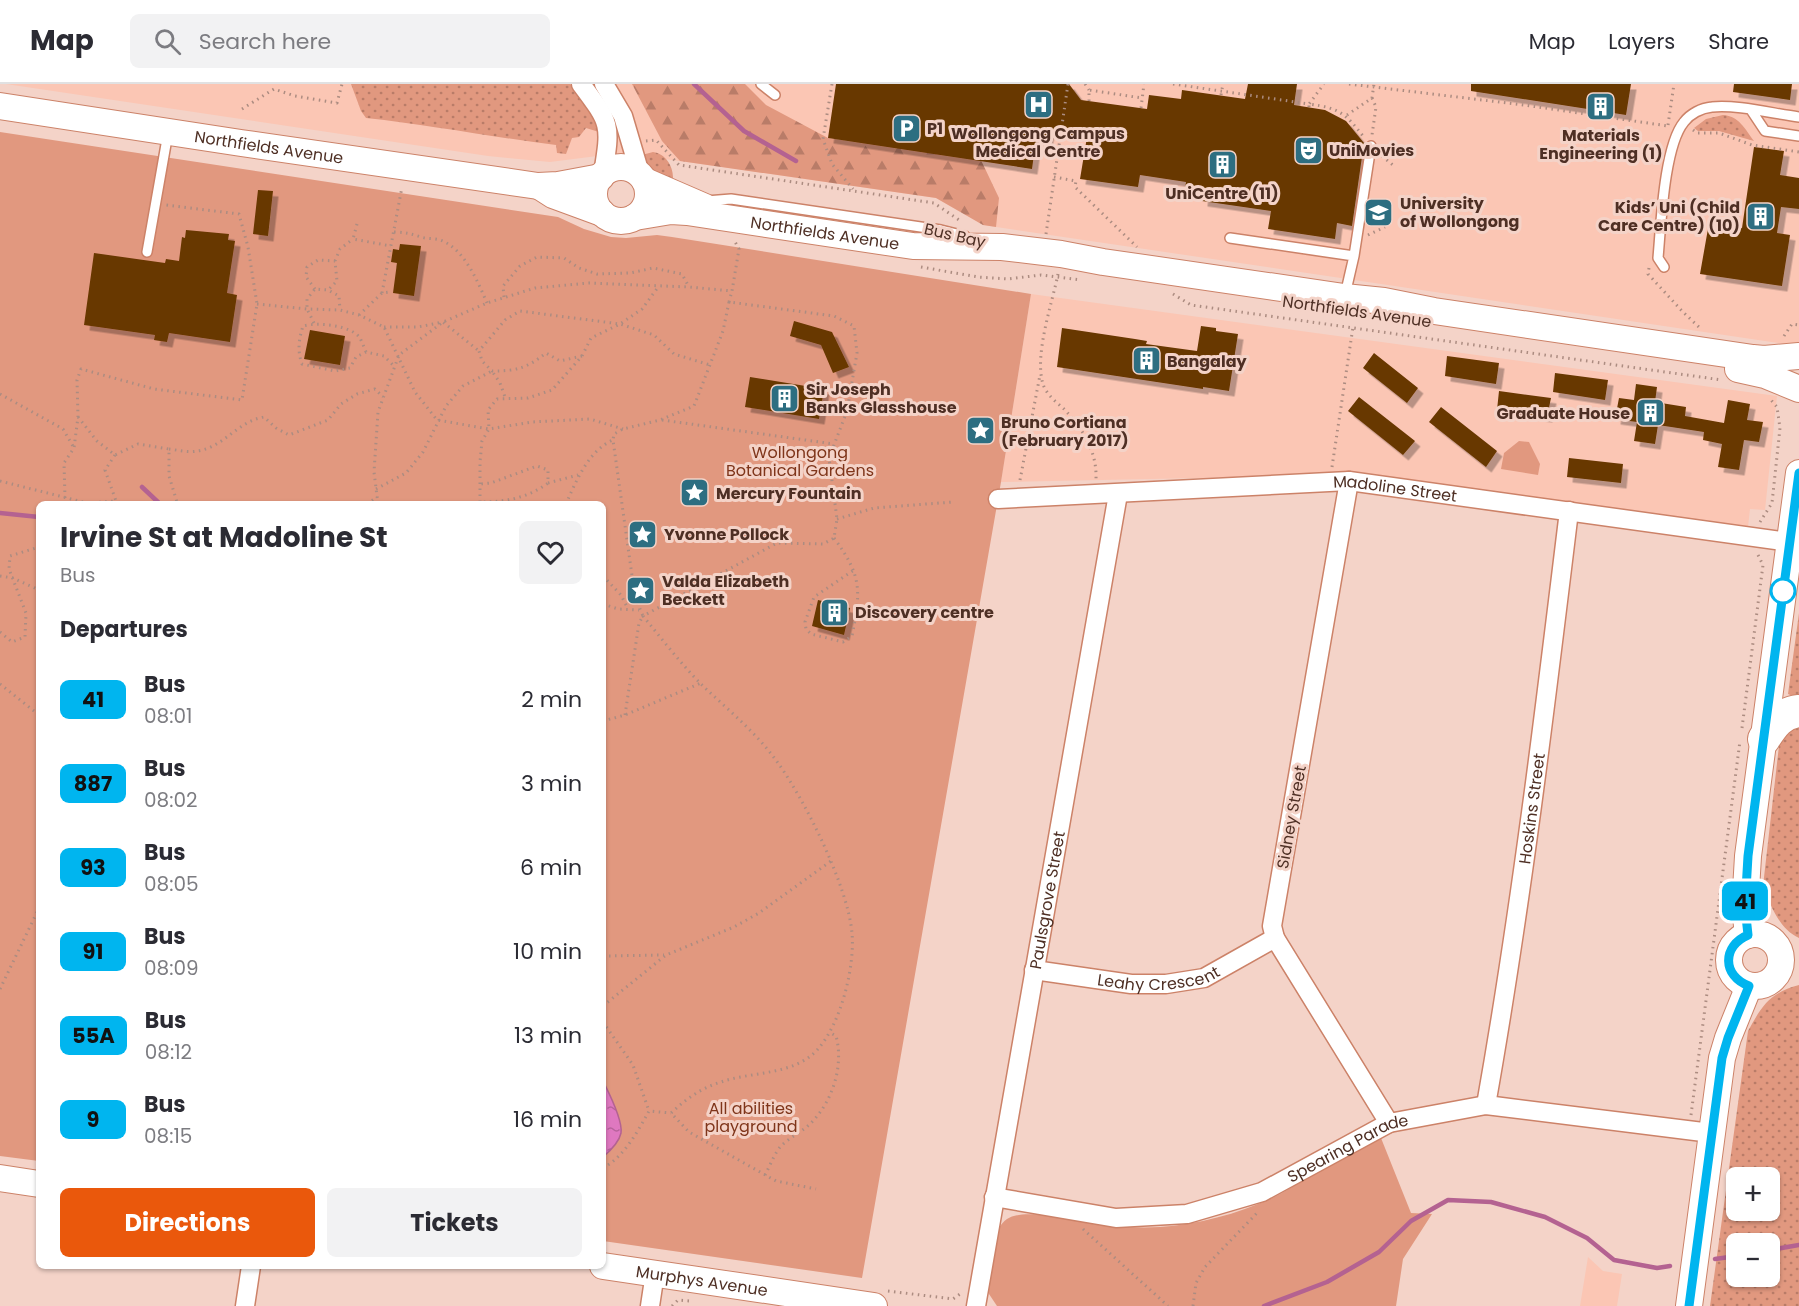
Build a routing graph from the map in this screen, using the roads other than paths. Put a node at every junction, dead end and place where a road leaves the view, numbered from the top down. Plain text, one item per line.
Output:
1 (581, 84) edge
2 (604, 84) edge
3 (761, 84) edge
4 (775, 95) dead end
5 (0, 106) edge
6 (1751, 110) junction
7 (1799, 117) edge
8 (168, 132) junction
9 (1799, 136) edge
10 (1371, 146) road end
11 (602, 175) junction
12 (643, 179) junction
13 (538, 186) junction
14 (684, 198) junction
15 (602, 213) junction
16 (635, 217) junction
17 (740, 230) junction
18 (1230, 238) dead end
19 (1002, 246) junction
20 (147, 252) dead end
21 (913, 255) junction
22 (1354, 256) junction
23 (1664, 267) dead end
24 (1344, 297) junction
25 (1799, 356) edge
26 (1799, 363) edge
27 (1799, 387) edge
28 (1799, 473) edge
29 (1349, 481) junction
30 (1118, 494) junction
31 (998, 499) dead end
32 (1569, 511) junction
33 (1789, 542) junction
34 (1799, 711) edge
35 (1748, 736) junction
36 (1760, 937) junction
37 (1275, 938) junction
38 (1799, 956) edge
39 (1034, 970) junction
40 (1799, 972) edge
41 (1761, 983) junction
42 (1486, 1105) junction
43 (1389, 1123) junction
44 (1711, 1133) junction
45 (0, 1178) edge
46 (36, 1184) edge
47 (993, 1197) junction
48 (606, 1266) edge
49 (251, 1269) edge
50 (655, 1274) junction
51 (880, 1299) edge
52 (245, 1306) edge
53 (650, 1306) edge
54 (976, 1306) edge
55 (1689, 1306) edge

1 - 11 street
2 - 12 street
3 - 4 lane
5 - 8 main road, Northfields Avenue
6 - 7 lane
6 - 9 lane
6 - 23 lane
8 - 13 main road, Northfields Avenue
8 - 20 lane
10 - 22 lane
11 - 12 main road
11 - 13 main road, Northfields Avenue
11 - 15 main road
12 - 14 main road, Northfields Avenue
12 - 16 main road
13 - 15 main road, Northfields Avenue
14 - 17 main road, Northfields Avenue
14 - 19 lane, Bus Bay
15 - 16 main road
16 - 17 main road, Northfields Avenue
17 - 21 main road, Northfields Avenue
18 - 22 lane
19 - 21 main road, Northfields Avenue
19 - 24 main road, Northfields Avenue
21 - 27 main road, Northfields Avenue
22 - 24 lane
24 - 25 main road, Northfields Avenue
26 - 27 main road
28 - 33 main road
29 - 30 street, Madoline Street
29 - 32 street, Madoline Street
29 - 37 street, Sidney Street
30 - 31 street, Madoline Street
30 - 39 street, Paulsgrove Street
32 - 33 street, Madoline Street
32 - 42 street, Hoskins Street
33 - 35 main road
34 - 35 highway
35 - 36 main road
36 - 38 main road
36 - 41 main road
36 - 41 main road
37 - 39 street, Leahy Crescent
37 - 43 street
39 - 47 street, Paulsgrove Street
40 - 41 main road
41 - 44 main road
42 - 43 street, Spearing Parade
42 - 44 street, Spearing Parade
43 - 47 street, Spearing Parade
44 - 55 main road
45 - 46 main road
47 - 54 street, Paulsgrove Street
48 - 50 main road, Murphys Avenue
49 - 52 street
50 - 51 main road, Murphys Avenue
50 - 53 street

